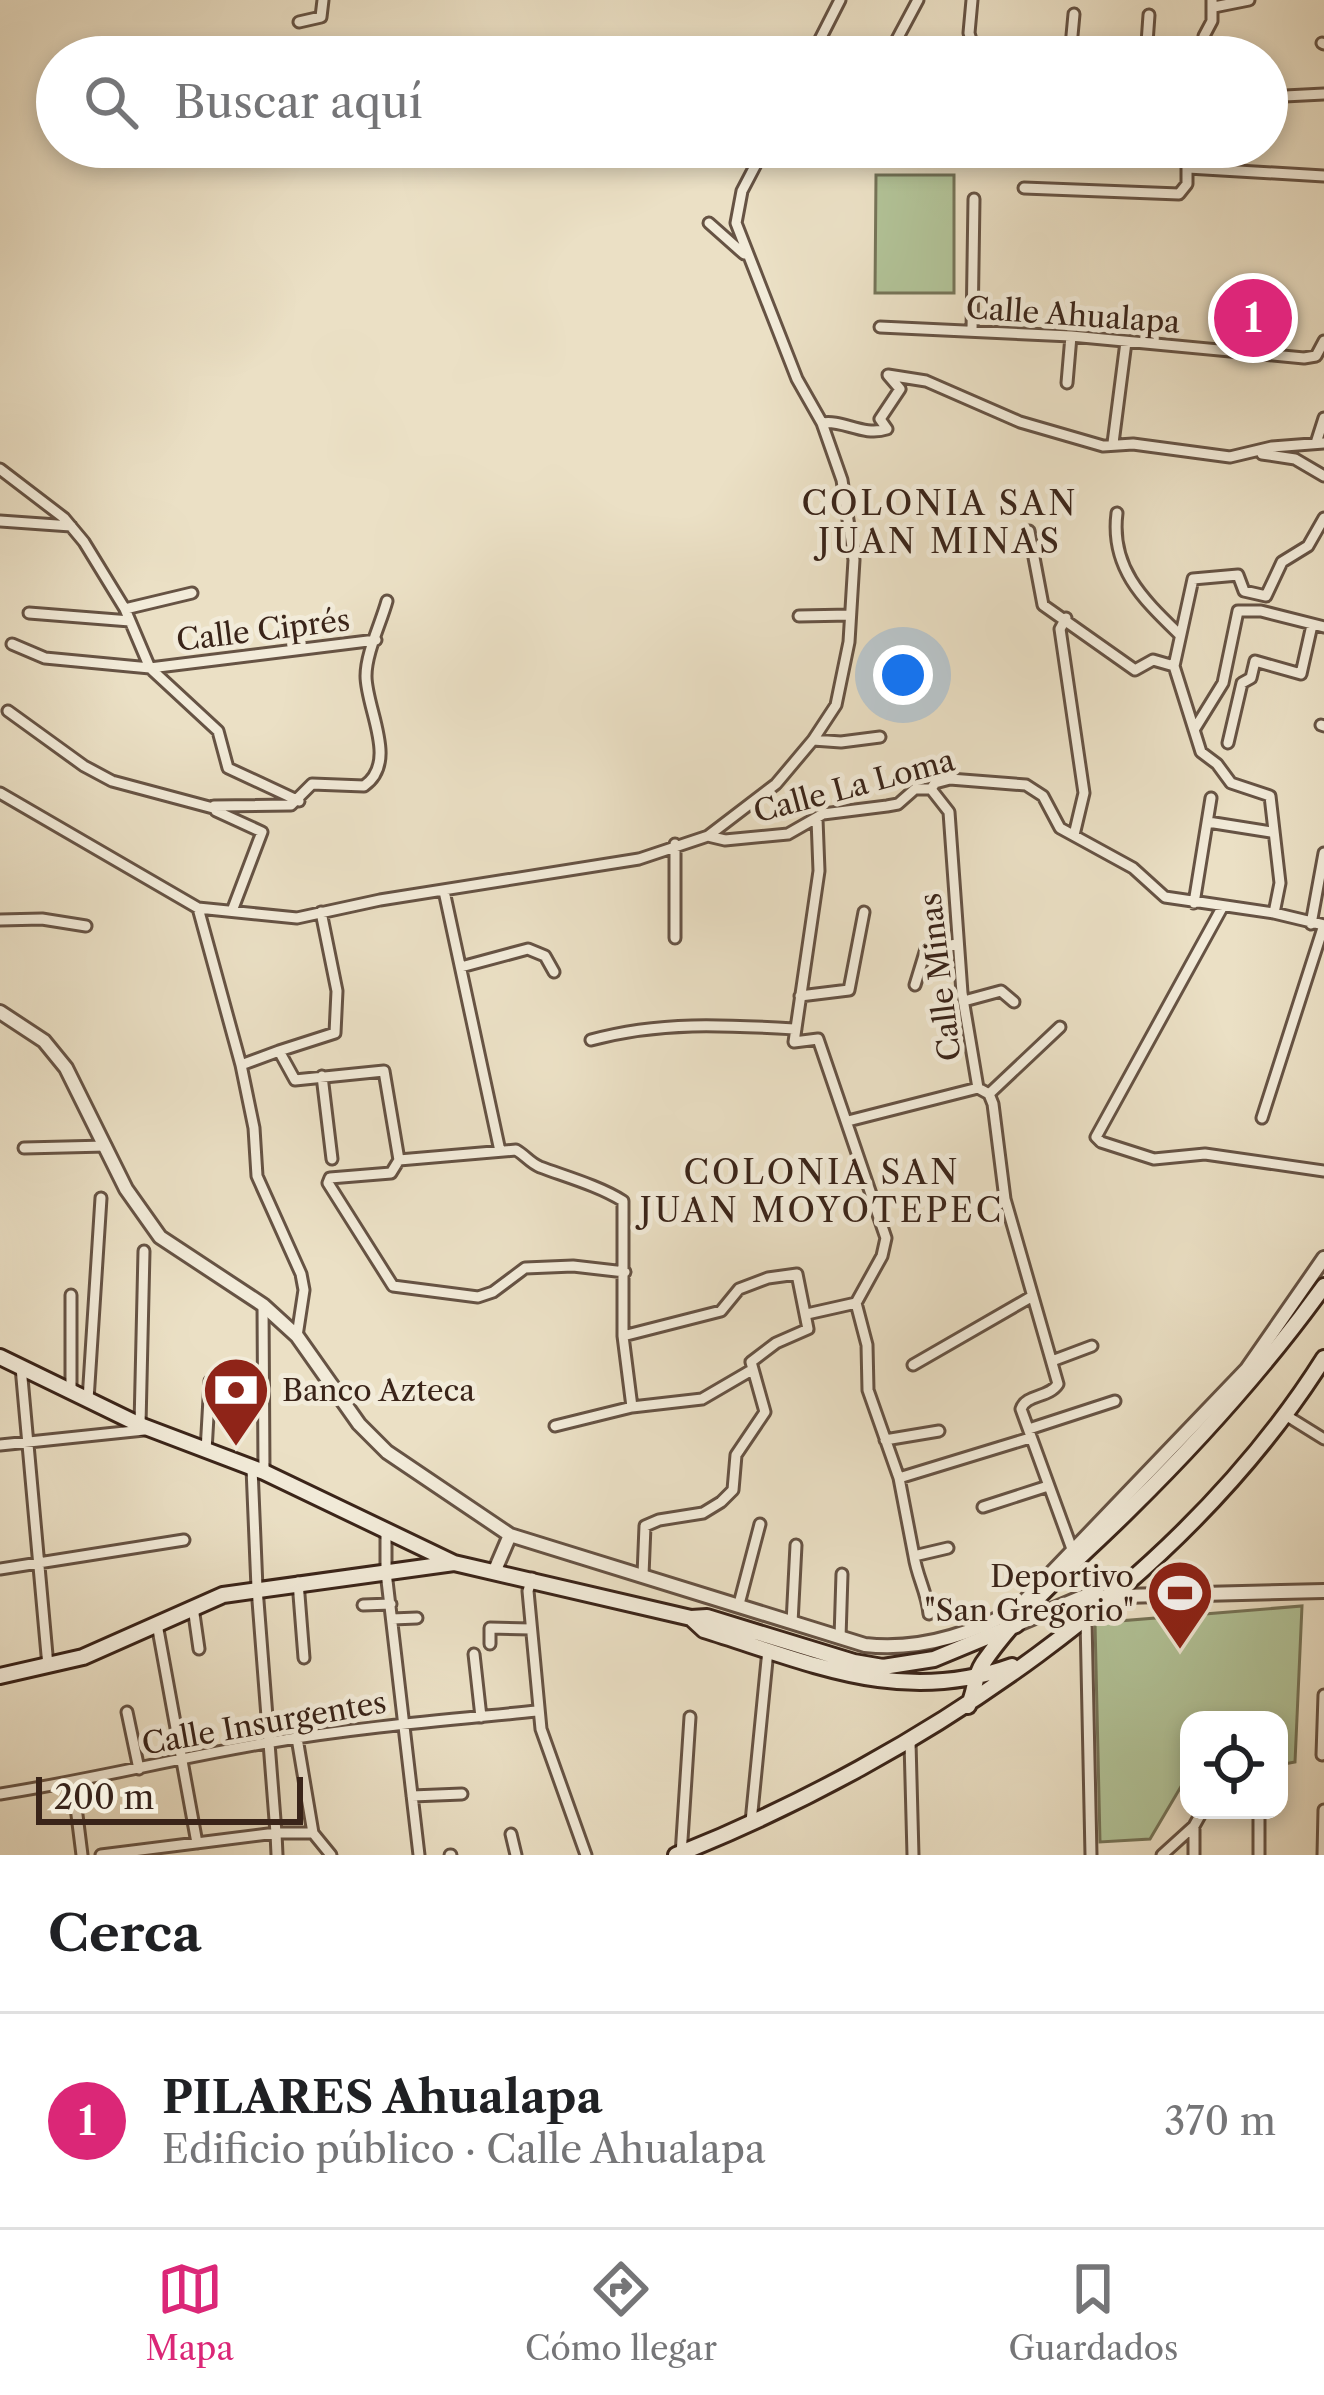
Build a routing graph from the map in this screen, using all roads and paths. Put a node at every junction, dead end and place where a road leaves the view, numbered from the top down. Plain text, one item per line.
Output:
1 (323, 0) edge
2 (840, 0) edge
3 (918, 0) edge
4 (972, 0) edge
5 (1249, 0) edge
6 (1213, 3) edge
7 (1074, 14) dead end
8 (1149, 15) dead end
9 (299, 22) dead end
10 (822, 36) edge
11 (899, 36) edge
12 (970, 36) edge
13 (1072, 36) edge
14 (1148, 36) edge
15 (1204, 36) dead end
16 (1324, 94) edge
17 (1288, 97) edge
18 (754, 168) edge
19 (1188, 168) joint
20 (1222, 170) joint
21 (1324, 176) edge
22 (1024, 188) dead end
23 (974, 199) dead end
24 (709, 223) dead end
25 (748, 257) junction
26 (880, 327) dead end
27 (972, 331) junction
28 (1071, 336) junction
29 (1126, 341) junction
30 (1324, 341) edge
31 (1067, 383) dead end
32 (1324, 418) edge
33 (822, 423) junction
34 (1113, 443) junction
35 (1320, 443) edge
36 (1257, 453) junction
37 (0, 469) edge
38 (1324, 476) edge
39 (1117, 513) dead end
40 (1324, 518) edge
41 (0, 521) edge
42 (70, 526) junction
43 (1029, 531) dead end
44 (192, 593) dead end
45 (1266, 596) junction
46 (387, 601) dead end
47 (125, 609) junction
48 (1261, 611) junction
49 (29, 613) dead end
50 (850, 614) junction
51 (799, 616) dead end
52 (1066, 618) junction
53 (130, 621) junction
54 (1318, 626) edge
55 (1179, 634) junction
56 (376, 640) junction
57 (12, 644) dead end
58 (1174, 666) junction
59 (150, 668) junction
60 (8, 711) dead end
61 (1195, 730) junction
62 (880, 737) dead end
63 (813, 740) junction
64 (1228, 742) dead end
65 (931, 789) junction
66 (0, 794) edge
67 (1211, 798) dead end
68 (299, 801) junction
69 (213, 808) junction
70 (817, 819) junction
71 (1208, 822) junction
72 (1271, 832) junction
73 (1074, 835) junction
74 (708, 836) junction
75 (675, 844) junction
76 (1324, 853) edge
77 (444, 891) junction
78 (1194, 903) junction
79 (1222, 906) junction
80 (198, 908) junction
81 (232, 911) junction
82 (321, 912) junction
83 (864, 912) dead end
84 (1274, 913) junction
85 (0, 920) edge
86 (1312, 924) junction
87 (86, 926) dead end
88 (675, 938) dead end
89 (957, 944) junction
90 (461, 967) junction
91 (554, 972) dead end
92 (915, 985) dead end
93 (800, 996) junction
94 (964, 1000) junction
95 (1014, 1002) dead end
96 (0, 1012) edge
97 (1060, 1027) dead end
98 (796, 1028) junction
99 (591, 1040) dead end
100 (279, 1051) junction
101 (241, 1065) junction
102 (322, 1076) junction
103 (983, 1091) junction
104 (1262, 1118) dead end
105 (848, 1121) junction
106 (106, 1146) junction
107 (24, 1148) dead end
108 (500, 1151) junction
109 (332, 1159) dead end
110 (399, 1160) junction
111 (1323, 1168) edge
112 (101, 1198) dead end
113 (144, 1251) dead end
114 (1324, 1258) edge
115 (625, 1272) junction
116 (1324, 1286) edge
117 (71, 1295) dead end
118 (1031, 1297) junction
119 (856, 1303) junction
120 (263, 1305) junction
121 (807, 1314) junction
122 (297, 1336) junction
123 (623, 1336) junction
124 (1091, 1346) dead end
125 (0, 1357) edge
126 (1324, 1358) edge
127 (1052, 1360) junction
128 (913, 1365) dead end
129 (20, 1366) junction
130 (750, 1371) junction
131 (211, 1381) dead end
132 (70, 1392) junction
133 (88, 1400) junction
134 (1115, 1401) dead end
135 (632, 1407) junction
136 (1287, 1416) junction
137 (555, 1426) dead end
138 (144, 1427) junction
139 (939, 1431) dead end
140 (1029, 1433) junction
141 (1324, 1439) edge
142 (885, 1440) junction
143 (27, 1442) junction
144 (0, 1444) edge
145 (206, 1451) junction
146 (258, 1470) junction
147 (899, 1478) junction
148 (1048, 1486) junction
149 (983, 1507) dead end
150 (760, 1524) dead end
151 (386, 1532) junction
152 (510, 1535) junction
153 (184, 1540) dead end
154 (796, 1545) dead end
155 (949, 1548) dead end
156 (1072, 1550) junction
157 (914, 1556) junction
158 (39, 1563) junction
159 (454, 1563) junction
160 (0, 1569) edge
161 (495, 1570) junction
162 (386, 1572) junction
163 (842, 1574) dead end
164 (643, 1575) junction
165 (532, 1578) junction
166 (298, 1582) junction
167 (257, 1588) junction
168 (1324, 1591) edge
169 (1109, 1599) junction
170 (391, 1604) junction
171 (739, 1604) junction
172 (363, 1605) dead end
173 (192, 1606) junction
174 (929, 1614) dead end
175 (1019, 1617) junction
176 (417, 1618) dead end
177 (691, 1618) junction
178 (392, 1619) junction
179 (1086, 1619) junction
180 (792, 1623) junction
181 (157, 1624) junction
182 (531, 1629) junction
183 (840, 1638) junction
184 (490, 1644) dead end
185 (200, 1649) dead end
186 (769, 1650) junction
187 (474, 1654) dead end
188 (304, 1658) dead end
189 (1023, 1662) junction
190 (48, 1666) junction
191 (0, 1676) edge
192 (974, 1679) junction
193 (1324, 1694) edge
194 (968, 1706) junction
195 (537, 1711) junction
196 (127, 1712) dead end
197 (481, 1717) junction
198 (690, 1717) dead end
199 (403, 1723) junction
200 (297, 1738) junction
201 (269, 1742) junction
202 (910, 1742) junction
203 (1322, 1755) edge
204 (184, 1759) junction
205 (140, 1769) junction
206 (73, 1783) junction
207 (0, 1794) edge
208 (462, 1794) dead end
209 (412, 1796) junction
210 (1324, 1810) edge
211 (1198, 1819) edge
212 (1259, 1819) edge
213 (751, 1822) junction
214 (1194, 1826) junction
215 (277, 1833) junction
216 (314, 1833) junction
217 (512, 1834) dead end
218 (197, 1844) junction
219 (679, 1854) edge
220 (82, 1855) edge
221 (101, 1855) edge
222 (278, 1855) edge
223 (331, 1855) edge
224 (419, 1855) edge
225 (516, 1855) edge
226 (586, 1855) edge
227 (913, 1855) edge
228 (1091, 1855) edge
229 (1162, 1855) edge
230 (1194, 1855) edge
231 (1259, 1855) edge
232 (1323, 1855) edge

1 - 9 street
2 - 10 street
3 - 11 street
4 - 12 street
5 - 6 street
6 - 15 street
7 - 13 street
8 - 14 street
16 - 17 street
18 - 25 street
19 - 20 street
19 - 22 street
20 - 21 street
23 - 27 street
24 - 25 street
25 - 33 street
26 - 27 street, Calle Ahualapa
27 - 28 street, Calle Ahualapa
28 - 29 street, Calle Ahualapa
28 - 31 street
29 - 30 street, Calle Ahualapa
29 - 34 street
32 - 35 street
33 - 34 street
33 - 50 street
34 - 36 street
35 - 36 street
36 - 38 street
37 - 42 street
39 - 55 street
40 - 45 street
41 - 42 street
42 - 47 street
43 - 52 street
44 - 47 street
45 - 48 street
45 - 55 street
46 - 56 street
47 - 53 street
48 - 54 street
48 - 61 street
49 - 53 street
50 - 51 street
50 - 63 street
52 - 58 street
52 - 73 street
53 - 59 street
54 - 64 street
55 - 58 street
56 - 59 street, Calle Ciprés
56 - 68 street
57 - 59 street
58 - 61 street
59 - 68 street, Calle Ciprés
60 - 69 street
61 - 72 street
62 - 63 street
63 - 74 street
65 - 70 street, Calle La Loma
65 - 73 street, Calle La Loma
65 - 89 street, Calle Minas
66 - 80 street
67 - 71 street
68 - 69 street
69 - 81 street
70 - 74 street, Calle La Loma
70 - 93 street
71 - 72 street
71 - 78 street
72 - 84 street
73 - 78 street, Calle La Loma
74 - 75 street
75 - 77 street
75 - 88 street
76 - 86 street
77 - 82 street
77 - 90 street
78 - 79 street, Calle La Loma
79 - 84 street, Calle La Loma
79 - 111 street
80 - 81 street
80 - 101 street
81 - 82 street
82 - 100 street
83 - 93 street
84 - 86 street, Calle La Loma
85 - 87 street
86 - 104 street
89 - 92 street
89 - 94 street, Calle Minas
90 - 91 street
90 - 108 street
93 - 98 street
94 - 95 street
94 - 103 street, Calle Minas
96 - 106 street
97 - 103 street
98 - 99 street
98 - 105 street
100 - 101 street
100 - 102 street
101 - 122 street
102 - 109 street
102 - 110 street
103 - 105 street
103 - 118 street, Calle Minas
105 - 119 street
106 - 107 street
106 - 120 street
108 - 110 street
108 - 115 street
110 - 115 street
112 - 133 street
113 - 138 street
114 - 156 street
115 - 123 street
116 - 175 main road
117 - 132 street
118 - 127 street, Calle Minas
118 - 128 street
119 - 121 street
119 - 142 street
120 - 122 street
120 - 146 street
121 - 123 street
121 - 130 street
122 - 152 street
123 - 135 street
124 - 127 street
125 - 129 main road
126 - 136 main road
127 - 140 street
129 - 132 main road
129 - 143 street
130 - 135 street
130 - 164 street
131 - 145 street
132 - 133 main road
133 - 138 main road
134 - 140 street
135 - 137 street
136 - 141 street
136 - 169 main road
138 - 143 street
138 - 145 main road
139 - 142 street
140 - 147 street
140 - 148 street
142 - 147 street
143 - 144 street
143 - 158 street
145 - 146 main road
146 - 151 main road
146 - 167 street
147 - 157 street
148 - 149 street
148 - 156 street
150 - 171 street
151 - 159 main road
151 - 162 street
152 - 161 street
152 - 164 street
153 - 158 street
154 - 180 street
155 - 157 street
156 - 175 street
157 - 174 street
158 - 160 street
158 - 190 street
159 - 161 main road
159 - 162 main road
161 - 165 main road
162 - 166 main road
162 - 170 street
163 - 183 street
164 - 171 street
165 - 177 main road
165 - 182 street
166 - 167 main road
166 - 188 street
167 - 173 main road
167 - 201 street
168 - 169 street
169 - 175 street
169 - 179 main road
170 - 172 street
170 - 178 street
171 - 180 street
173 - 181 main road
173 - 185 street
175 - 177 main road
175 - 183 street
175 - 192 main road
176 - 178 street
177 - 186 main road
178 - 199 street
179 - 189 main road
179 - 228 street
180 - 183 street
181 - 190 main road
181 - 204 street
182 - 184 street
182 - 195 street
186 - 192 main road
186 - 213 street
187 - 197 street
189 - 192 main road
189 - 194 main road
190 - 191 main road
192 - 194 main road
193 - 203 street
194 - 202 main road
195 - 197 street, Calle Insurgentes
195 - 226 street
196 - 205 street
197 - 199 street, Calle Insurgentes
198 - 219 street
199 - 200 street, Calle Insurgentes
199 - 209 street
200 - 201 street, Calle Insurgentes
200 - 216 street
201 - 204 street, Calle Insurgentes
201 - 215 street
202 - 213 main road
202 - 227 street
204 - 205 street, Calle Insurgentes
204 - 218 street
205 - 206 street, Calle Insurgentes
206 - 207 street, Calle Insurgentes
206 - 220 street
208 - 209 street
209 - 224 street
210 - 232 street
211 - 214 street
212 - 231 street
213 - 219 main road
214 - 229 street
214 - 230 street
215 - 216 street
215 - 218 street
215 - 222 street
216 - 223 street
217 - 225 street
218 - 221 street

